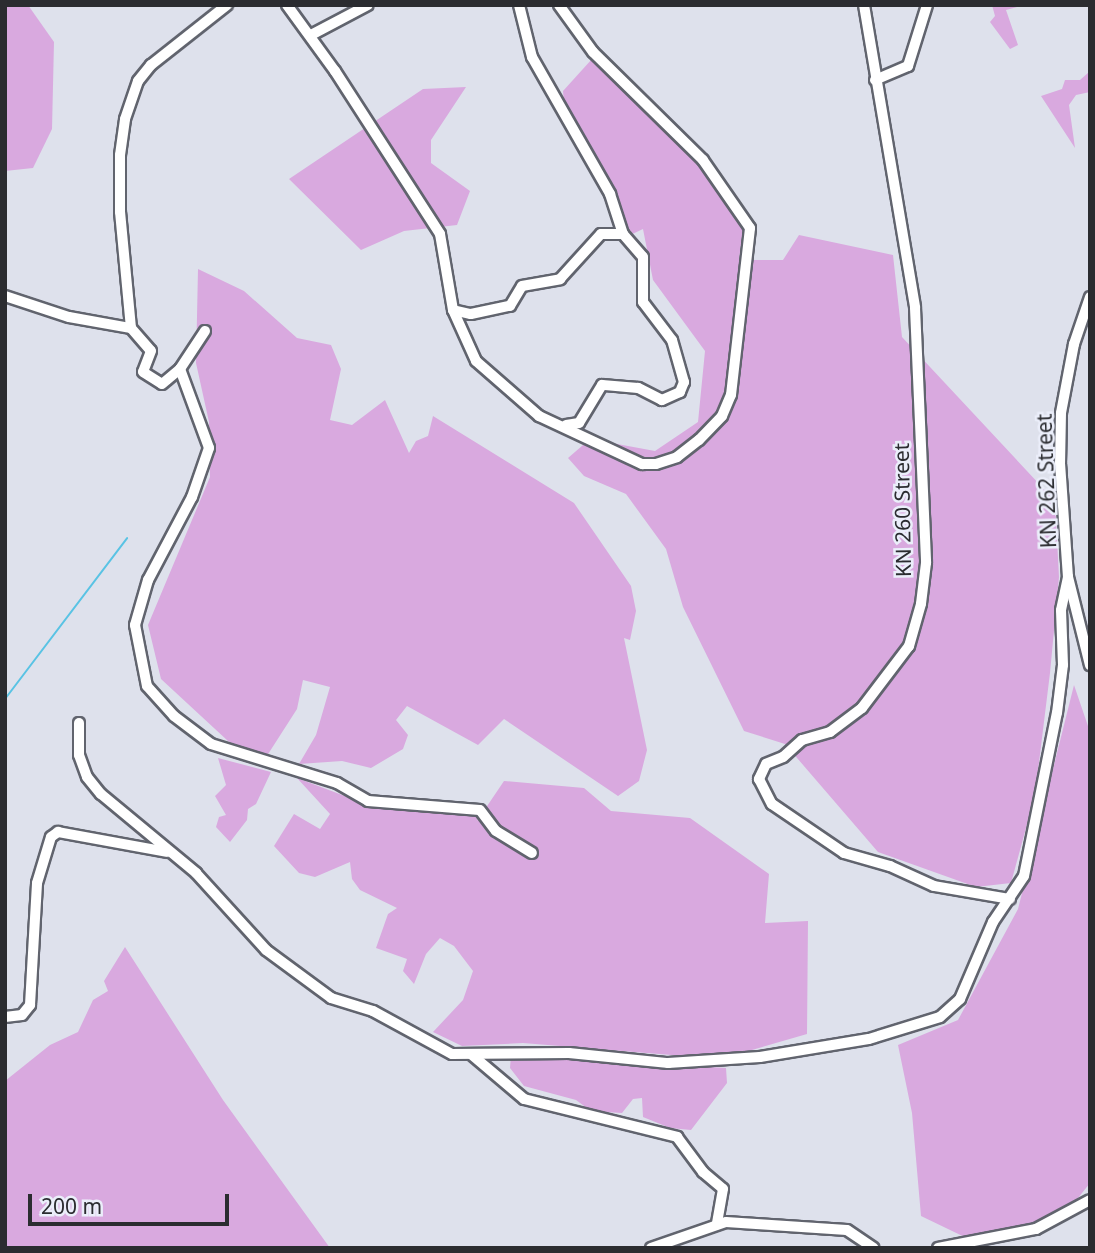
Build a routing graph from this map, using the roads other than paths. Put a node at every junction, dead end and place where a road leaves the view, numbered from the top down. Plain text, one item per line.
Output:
1 (227, 5) edge
2 (287, 5) edge
3 (368, 5) edge
4 (519, 5) edge
5 (559, 5) edge
6 (863, 5) edge
7 (927, 5) edge
8 (311, 35) junction
9 (875, 80) junction
10 (623, 234) junction
11 (5, 296) edge
12 (1090, 297) edge
13 (453, 310) junction
14 (131, 328) junction
15 (205, 331) dead end
16 (180, 369) junction
17 (565, 426) junction
18 (1068, 577) junction
19 (1090, 665) edge
20 (79, 723) dead end
21 (171, 853) junction
22 (532, 853) dead end
23 (1010, 899) junction
24 (5, 1017) edge
25 (472, 1055) junction
26 (1090, 1200) edge
27 (717, 1224) junction
28 (651, 1248) edge
29 (874, 1248) edge
30 (938, 1248) edge

1 - 14 street
2 - 8 street
3 - 8 street
4 - 10 street
5 - 17 street
6 - 9 street, KN 260 Street
7 - 9 street
8 - 13 street
9 - 23 street, KN 260 Street
10 - 13 street
10 - 17 street
11 - 14 street
12 - 18 street, KN 262 Street
13 - 17 street
14 - 16 street
15 - 16 street
16 - 22 street
18 - 19 street, KN 262 Street
18 - 23 street
20 - 21 street
21 - 24 street
21 - 25 street
23 - 25 street
25 - 27 street
26 - 30 street
27 - 28 street
27 - 29 street

